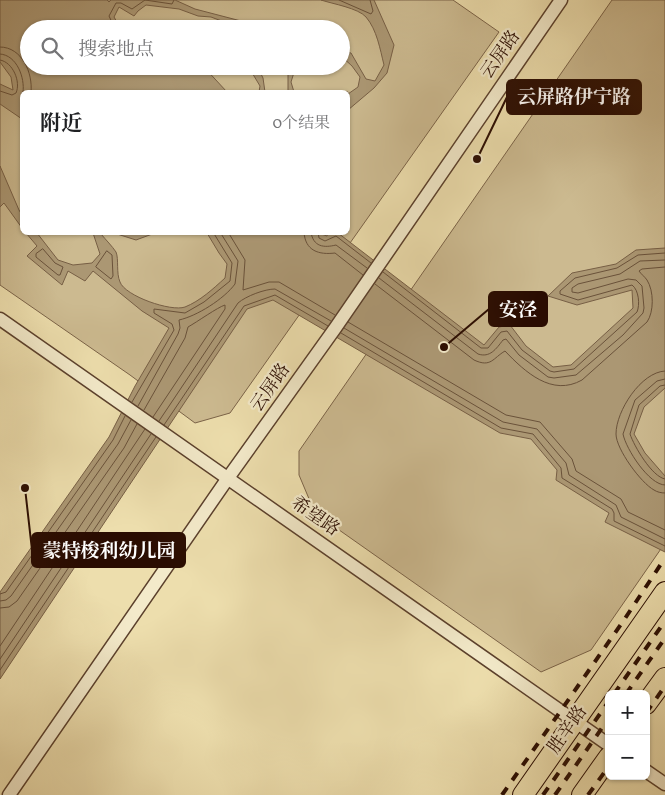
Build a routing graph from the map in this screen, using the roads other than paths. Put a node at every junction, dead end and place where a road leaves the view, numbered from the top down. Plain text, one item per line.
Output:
1 (561, 0) edge
2 (0, 318) edge
3 (228, 478) junction
4 (665, 592) edge
5 (665, 678) edge
6 (650, 699) edge
7 (575, 720) junction
8 (605, 742) edge
9 (605, 763) edge
10 (650, 774) edge
11 (665, 784) edge
12 (9, 795) edge
13 (523, 795) edge
14 (582, 795) edge

1 - 3 street, 云屏路
2 - 3 street, 希望路
3 - 7 street, 希望路
3 - 12 street, 云屏路
4 - 7 main road, 胜辛路
5 - 6 main road
7 - 8 street, 希望路
7 - 13 main road, 胜辛路
9 - 14 main road
10 - 11 street

